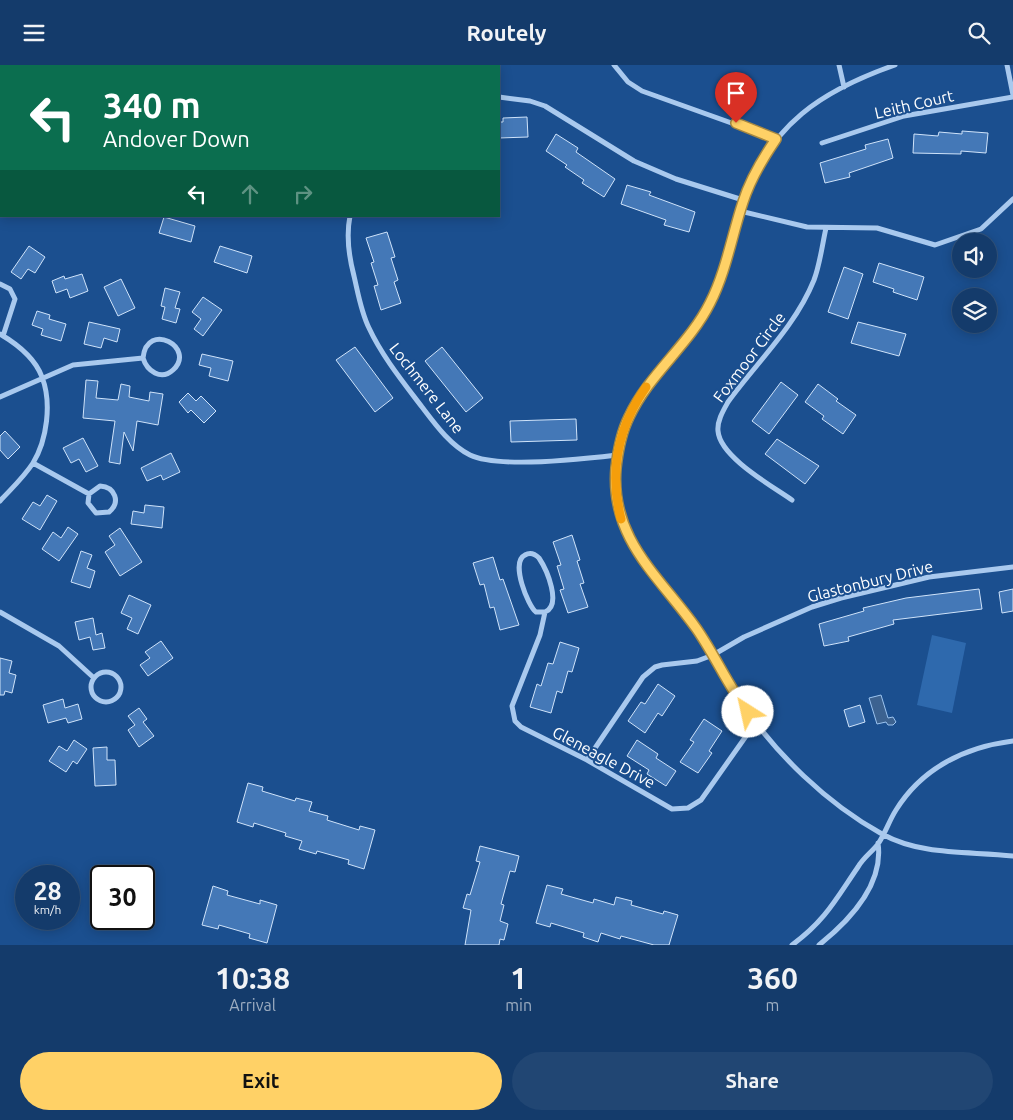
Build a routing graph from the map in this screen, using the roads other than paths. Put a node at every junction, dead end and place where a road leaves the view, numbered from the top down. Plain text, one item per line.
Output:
1 (614, 65) edge
2 (839, 65) edge
3 (895, 65) edge
4 (1007, 65) edge
5 (844, 87) junction
6 (1013, 96) edge
7 (500, 97) edge
8 (776, 139) junction
9 (822, 143) dead end
10 (1013, 199) edge
11 (744, 200) junction
12 (740, 211) junction
13 (350, 217) edge
14 (826, 228) junction
15 (0, 284) edge
16 (1, 335) edge
17 (144, 358) junction
18 (42, 377) junction
19 (0, 397) edge
20 (618, 455) junction
21 (33, 463) junction
22 (89, 494) junction
23 (792, 500) dead end
24 (0, 501) edge
25 (1013, 567) edge
26 (0, 612) edge
27 (545, 612) junction
28 (713, 655) junction
29 (94, 678) junction
30 (756, 722) junction
31 (1013, 741) edge
32 (587, 760) junction
33 (883, 835) junction
34 (878, 843) junction
35 (1013, 856) edge
36 (792, 945) edge
37 (819, 945) edge

1 - 8 street
2 - 5 street
3 - 5 street
4 - 6 street
5 - 8 street
6 - 9 street, Leith Court
7 - 11 street
8 - 11 street
10 - 14 street
11 - 12 street
12 - 14 street
12 - 20 street
13 - 20 street, Lochmere Lane
14 - 23 street, Foxmoor Circle
15 - 16 street
16 - 18 street
17 - 17 street
17 - 18 street
18 - 19 street
18 - 21 street
20 - 28 street
21 - 22 street
21 - 24 street
22 - 22 street
25 - 28 street, Glastonbury Drive
26 - 29 street
27 - 27 street, Gleneagle Drive
27 - 32 street, Gleneagle Drive
28 - 30 street
28 - 32 street, Glastonbury Drive
29 - 29 street
30 - 32 street, Gleneagle Drive
30 - 33 street
31 - 33 street
33 - 34 street
33 - 35 street
34 - 36 street
34 - 37 street

